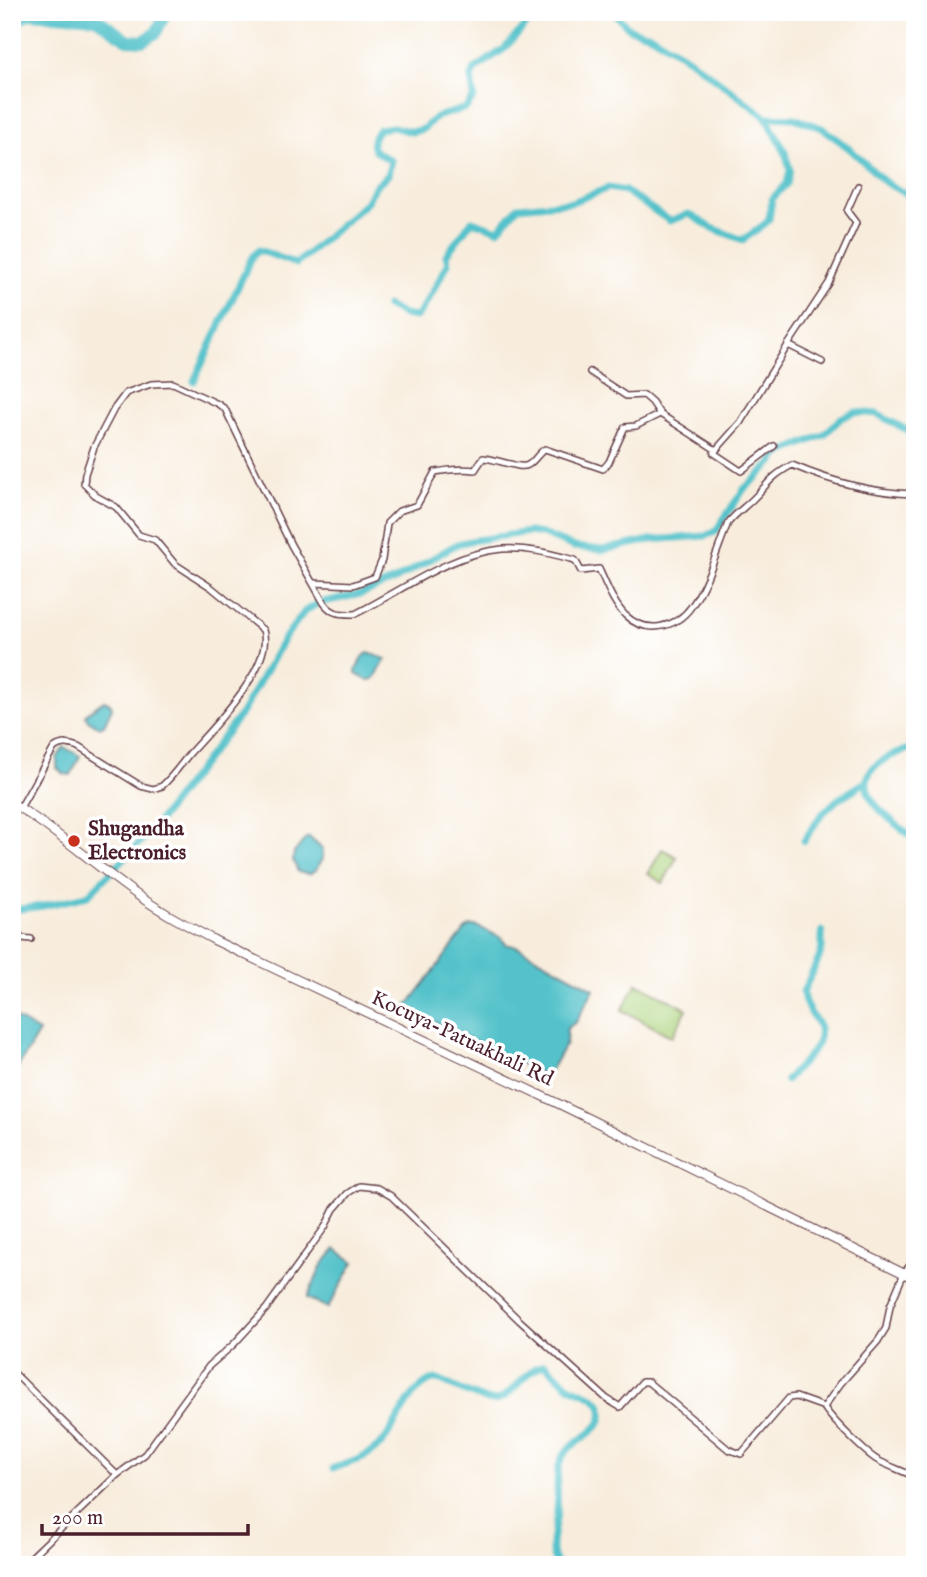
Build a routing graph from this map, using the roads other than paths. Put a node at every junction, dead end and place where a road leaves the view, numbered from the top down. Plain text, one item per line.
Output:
1 (858, 186) dead end
2 (788, 345) junction
3 (822, 362) dead end
4 (590, 372) dead end
5 (660, 414) junction
6 (774, 446) dead end
7 (716, 450) junction
8 (915, 494) edge
9 (314, 583) junction
10 (16, 805) edge
11 (12, 937) edge
12 (31, 939) dead end
13 (915, 1259) edge
14 (904, 1273) junction
15 (915, 1279) edge
16 (12, 1371) edge
17 (824, 1407) junction
18 (117, 1475) junction
19 (915, 1477) edge
20 (23, 1565) edge

1 - 2 street
2 - 3 street
2 - 7 street
4 - 5 street
5 - 7 street
5 - 9 street
6 - 7 street
8 - 9 street
9 - 10 street
10 - 14 main road, Kocuya-Patuakhali Rd
11 - 12 street
13 - 14 street
14 - 15 main road, Kocuya-Patuakhali Rd
14 - 17 street
16 - 18 street
17 - 18 street
17 - 19 street
18 - 20 street

